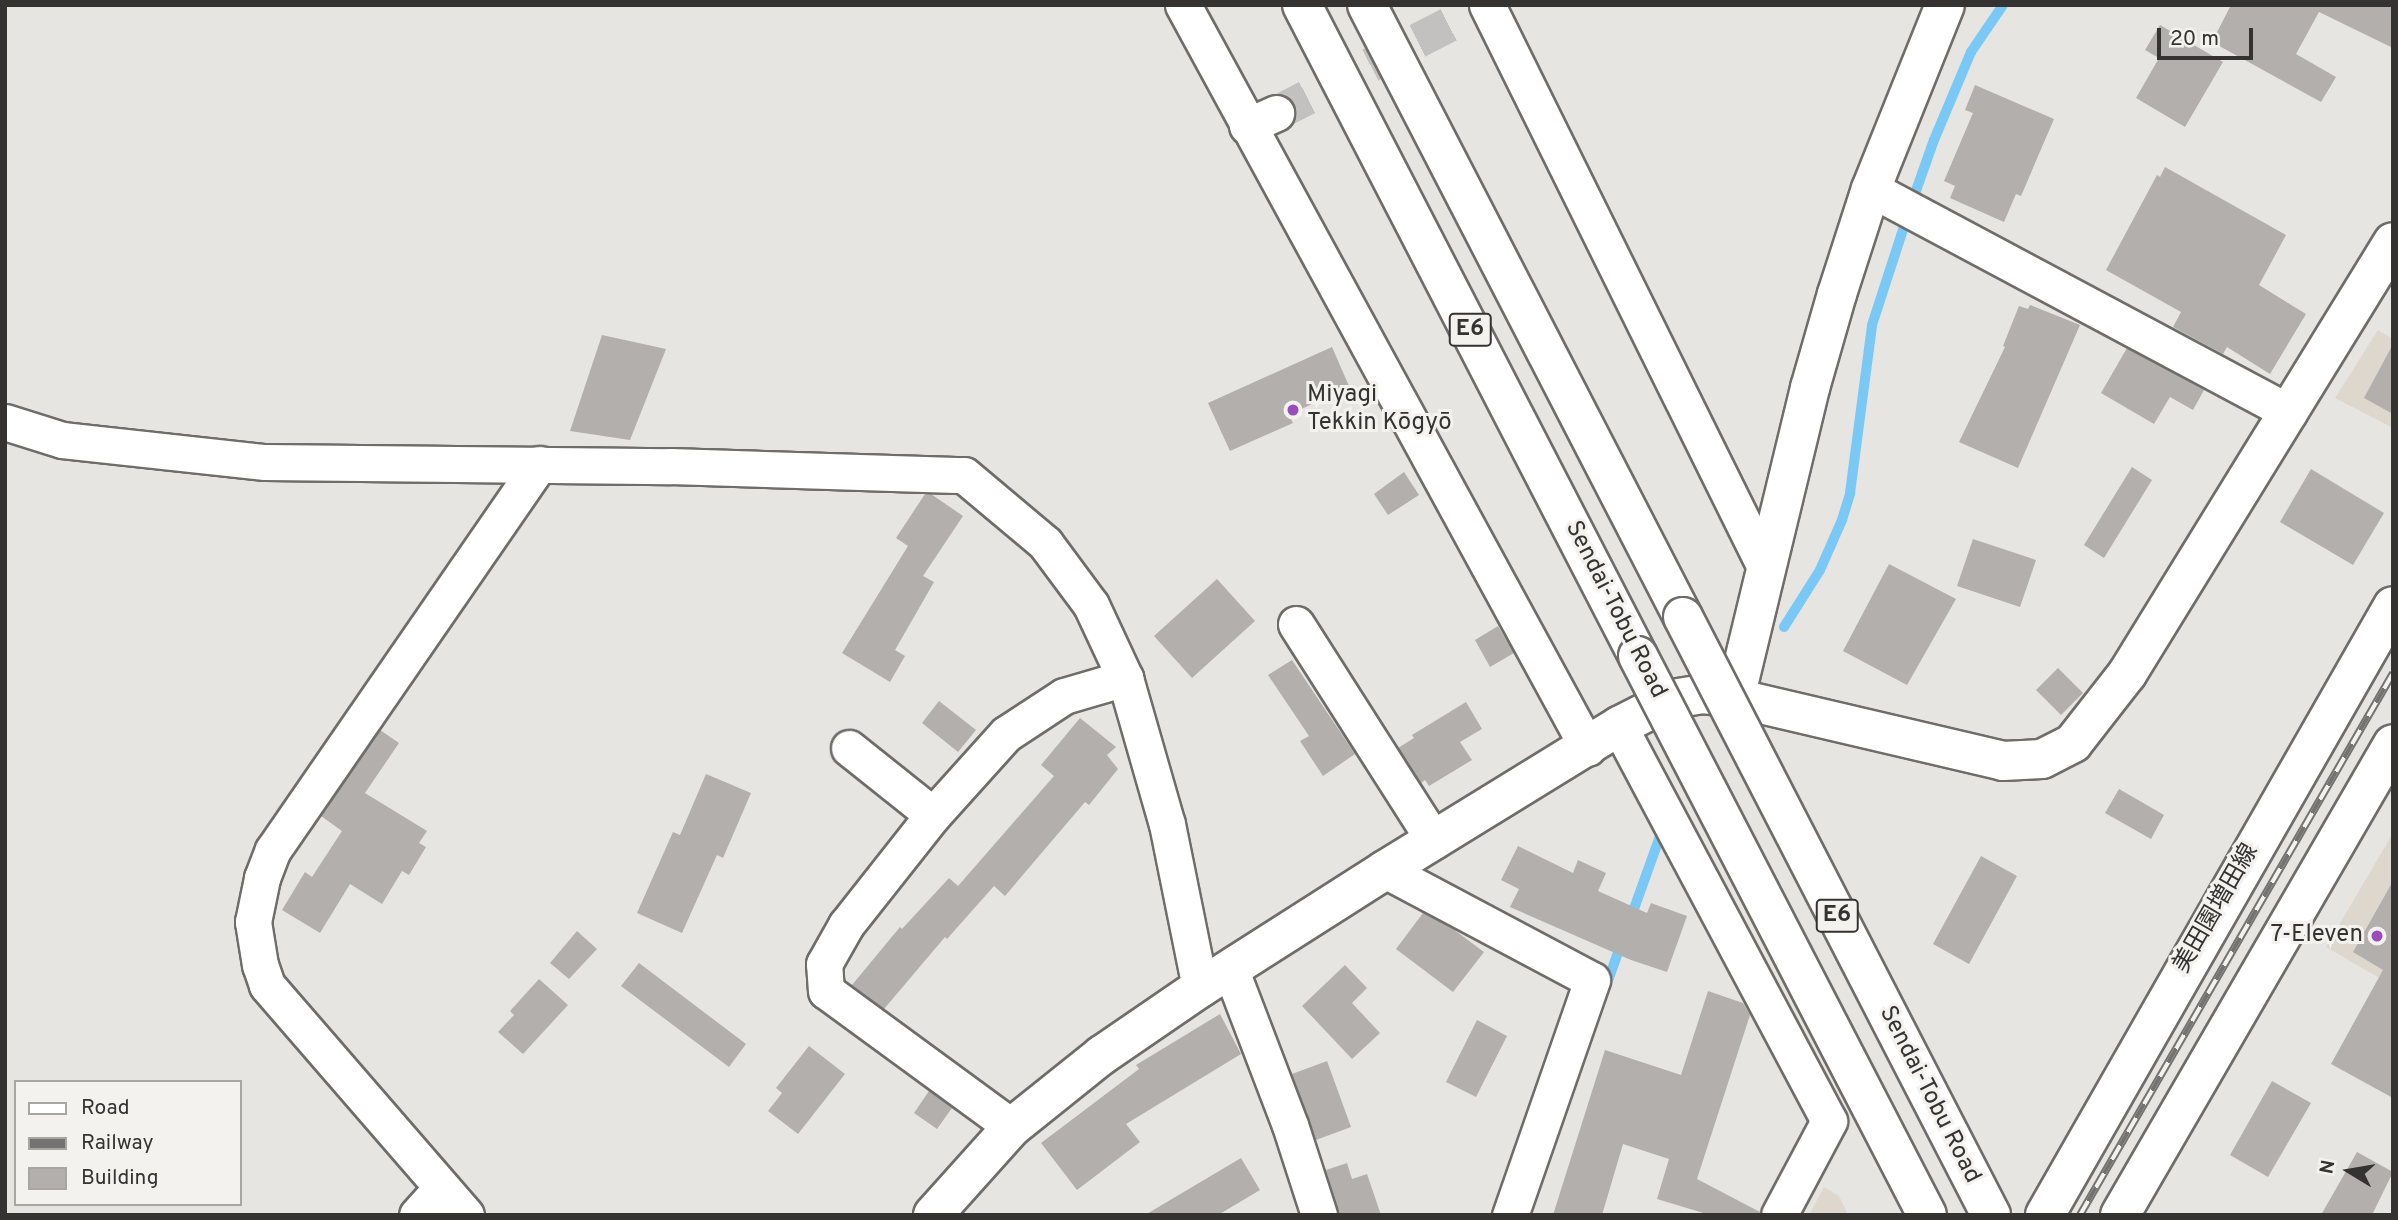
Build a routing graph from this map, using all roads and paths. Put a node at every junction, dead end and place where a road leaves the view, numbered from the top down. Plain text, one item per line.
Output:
1 (1183, 5) edge
2 (1302, 5) edge
3 (1367, 5) edge
4 (1945, 5) edge
5 (1477, 10) edge
6 (1883, 196) junction
7 (2393, 242) edge
8 (2288, 412) junction
9 (5, 422) edge
10 (539, 464) junction
11 (1765, 567) junction
12 (1296, 624) dead end
13 (2387, 628) edge
14 (1125, 678) junction
15 (1735, 698) junction
16 (1619, 726) junction
17 (2393, 744) edge
18 (849, 748) dead end
19 (1588, 748) junction
20 (933, 815) junction
21 (1434, 841) junction
22 (1385, 870) junction
23 (1215, 978) junction
24 (1012, 1127) junction
25 (441, 1188) junction
26 (417, 1215) edge
27 (466, 1215) edge
28 (933, 1215) edge
29 (1319, 1215) edge
30 (1510, 1215) edge
31 (1779, 1215) edge
32 (1927, 1215) edge
33 (1991, 1215) edge
34 (2045, 1215) edge
35 (2120, 1215) edge

1 - 19 street
2 - 32 main road, Sendai-Tobu Road / E6, bridge
3 - 33 main road, Sendai-Tobu Road / E6, bridge
4 - 6 main road
5 - 11 street
6 - 8 street
6 - 11 main road
7 - 8 main road
8 - 15 main road
9 - 10 street
10 - 14 street
10 - 25 street
11 - 15 main road
12 - 21 street
13 - 34 main road, 美田園増田線
14 - 20 street
14 - 23 street
15 - 16 main road
16 - 19 main road
16 - 31 street
17 - 35 main road
18 - 20 street
19 - 21 main road
20 - 24 street
21 - 22 main road
22 - 23 main road
22 - 30 street
23 - 24 main road
23 - 29 street
24 - 28 main road
25 - 26 street
25 - 27 street

